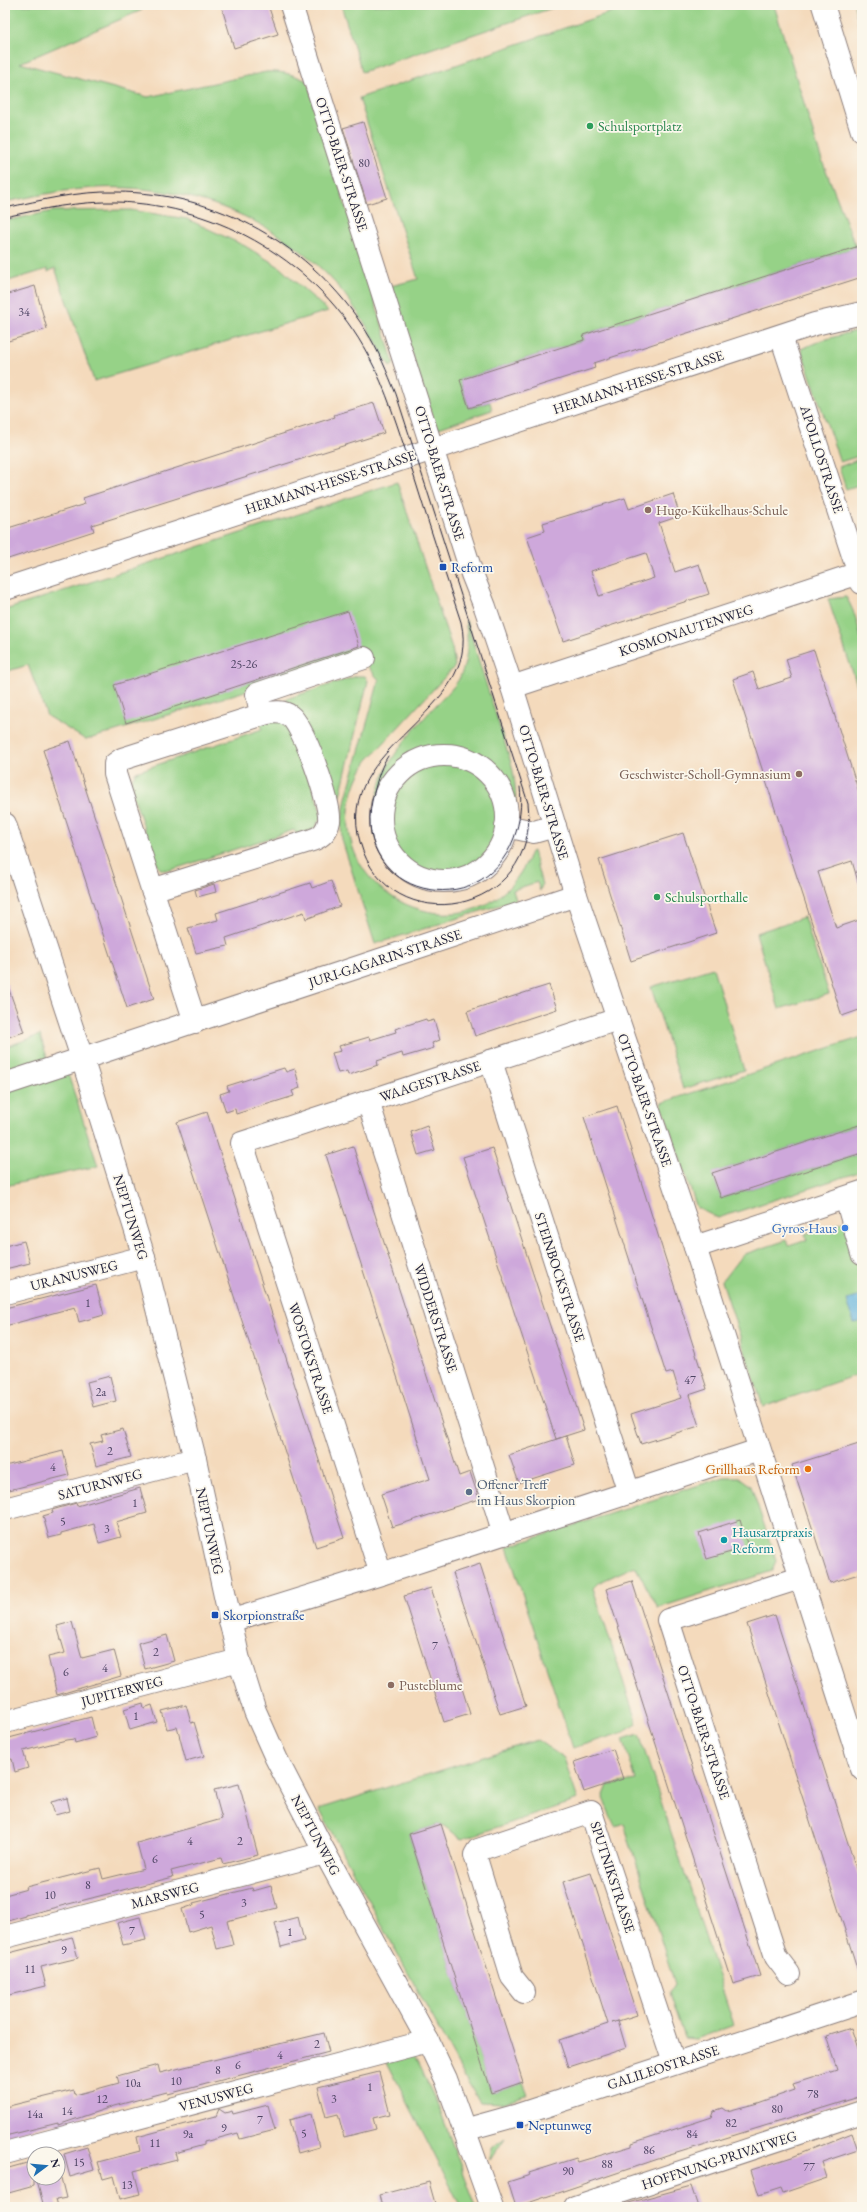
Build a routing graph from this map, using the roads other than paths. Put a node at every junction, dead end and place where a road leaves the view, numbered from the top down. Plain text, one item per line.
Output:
1 (291, 5) edge
2 (822, 5) edge
3 (862, 131) edge
4 (862, 313) edge
5 (781, 336) junction
6 (432, 449) junction
7 (860, 578) edge
8 (5, 589) edge
9 (364, 658) dead end
10 (512, 687) junction
11 (253, 702) junction
12 (5, 824) edge
13 (506, 826) junction
14 (554, 826) junction
15 (152, 890) junction
16 (576, 895) junction
17 (618, 1019) junction
18 (195, 1022) junction
19 (82, 1058) junction
20 (491, 1061) junction
21 (5, 1084) edge
22 (368, 1102) junction
23 (242, 1143) joint
24 (854, 1195) edge
25 (695, 1247) junction
26 (862, 1254) edge
27 (144, 1257) junction
28 (5, 1293) edge
29 (759, 1450) junction
30 (195, 1459) junction
31 (630, 1493) junction
32 (5, 1509) edge
33 (504, 1534) junction
34 (381, 1574) junction
35 (800, 1578) junction
36 (230, 1621) junction
37 (239, 1660) junction
38 (5, 1722) edge
39 (862, 1769) edge
40 (325, 1853) junction
41 (5, 1938) edge
42 (789, 1974) dead end
43 (524, 1992) dead end
44 (862, 2002) edge
45 (428, 2041) junction
46 (674, 2063) junction
47 (862, 2112) edge
48 (464, 2130) junction
49 (5, 2153) edge
50 (492, 2207) edge
51 (575, 2207) edge

1 - 6 street, OTTO-BAER-STRASSE
2 - 3 street
4 - 5 street, HERMANN-HESSE-STRASSE
5 - 6 street, HERMANN-HESSE-STRASSE
5 - 7 street, APOLLOSTRASSE
6 - 8 street, HERMANN-HESSE-STRASSE
6 - 10 street, OTTO-BAER-STRASSE
7 - 10 street, KOSMONAUTENWEG
9 - 11 street
10 - 14 street, OTTO-BAER-STRASSE
11 - 15 street
11 - 15 street
12 - 19 street, NEPTUNWEG
13 - 13 street
13 - 14 street
14 - 16 street, OTTO-BAER-STRASSE
15 - 18 street
16 - 17 street, OTTO-BAER-STRASSE
16 - 18 street, JURI-GAGARIN-STRASSE
17 - 20 street, WAAGESTRASSE
17 - 25 street, OTTO-BAER-STRASSE
18 - 19 street, JURI-GAGARIN-STRASSE
19 - 21 street, JURI-GAGARIN-STRASSE
19 - 27 street, NEPTUNWEG
20 - 22 street, WAAGESTRASSE
20 - 31 street, STEINBOCKSTRASSE
22 - 23 street, WAAGESTRASSE
22 - 33 street, WIDDERSTRASSE
23 - 34 street, WOSTOKSTRASSE
24 - 25 street
24 - 26 street
25 - 29 street, OTTO-BAER-STRASSE
27 - 28 street, URANUSWEG
27 - 30 street, NEPTUNWEG
29 - 31 street
29 - 35 street, OTTO-BAER-STRASSE
30 - 32 street, SATURNWEG
30 - 36 street, NEPTUNWEG
31 - 33 street
33 - 34 street
34 - 36 street
35 - 39 street, OTTO-BAER-STRASSE
35 - 42 street, OTTO-BAER-STRASSE
36 - 37 street, NEPTUNWEG
37 - 38 street, JUPITERWEG
37 - 40 street, NEPTUNWEG
40 - 41 street, MARSWEG
40 - 45 street, NEPTUNWEG
43 - 46 street, SPUTNIKSTRASSE
44 - 46 street, GALILEOSTRASSE
45 - 48 street, NEPTUNWEG
45 - 49 street, VENUSWEG
46 - 48 street, GALILEOSTRASSE
47 - 51 street, HOFFNUNG-PRIVATWEG
48 - 50 street, NEPTUNWEG

